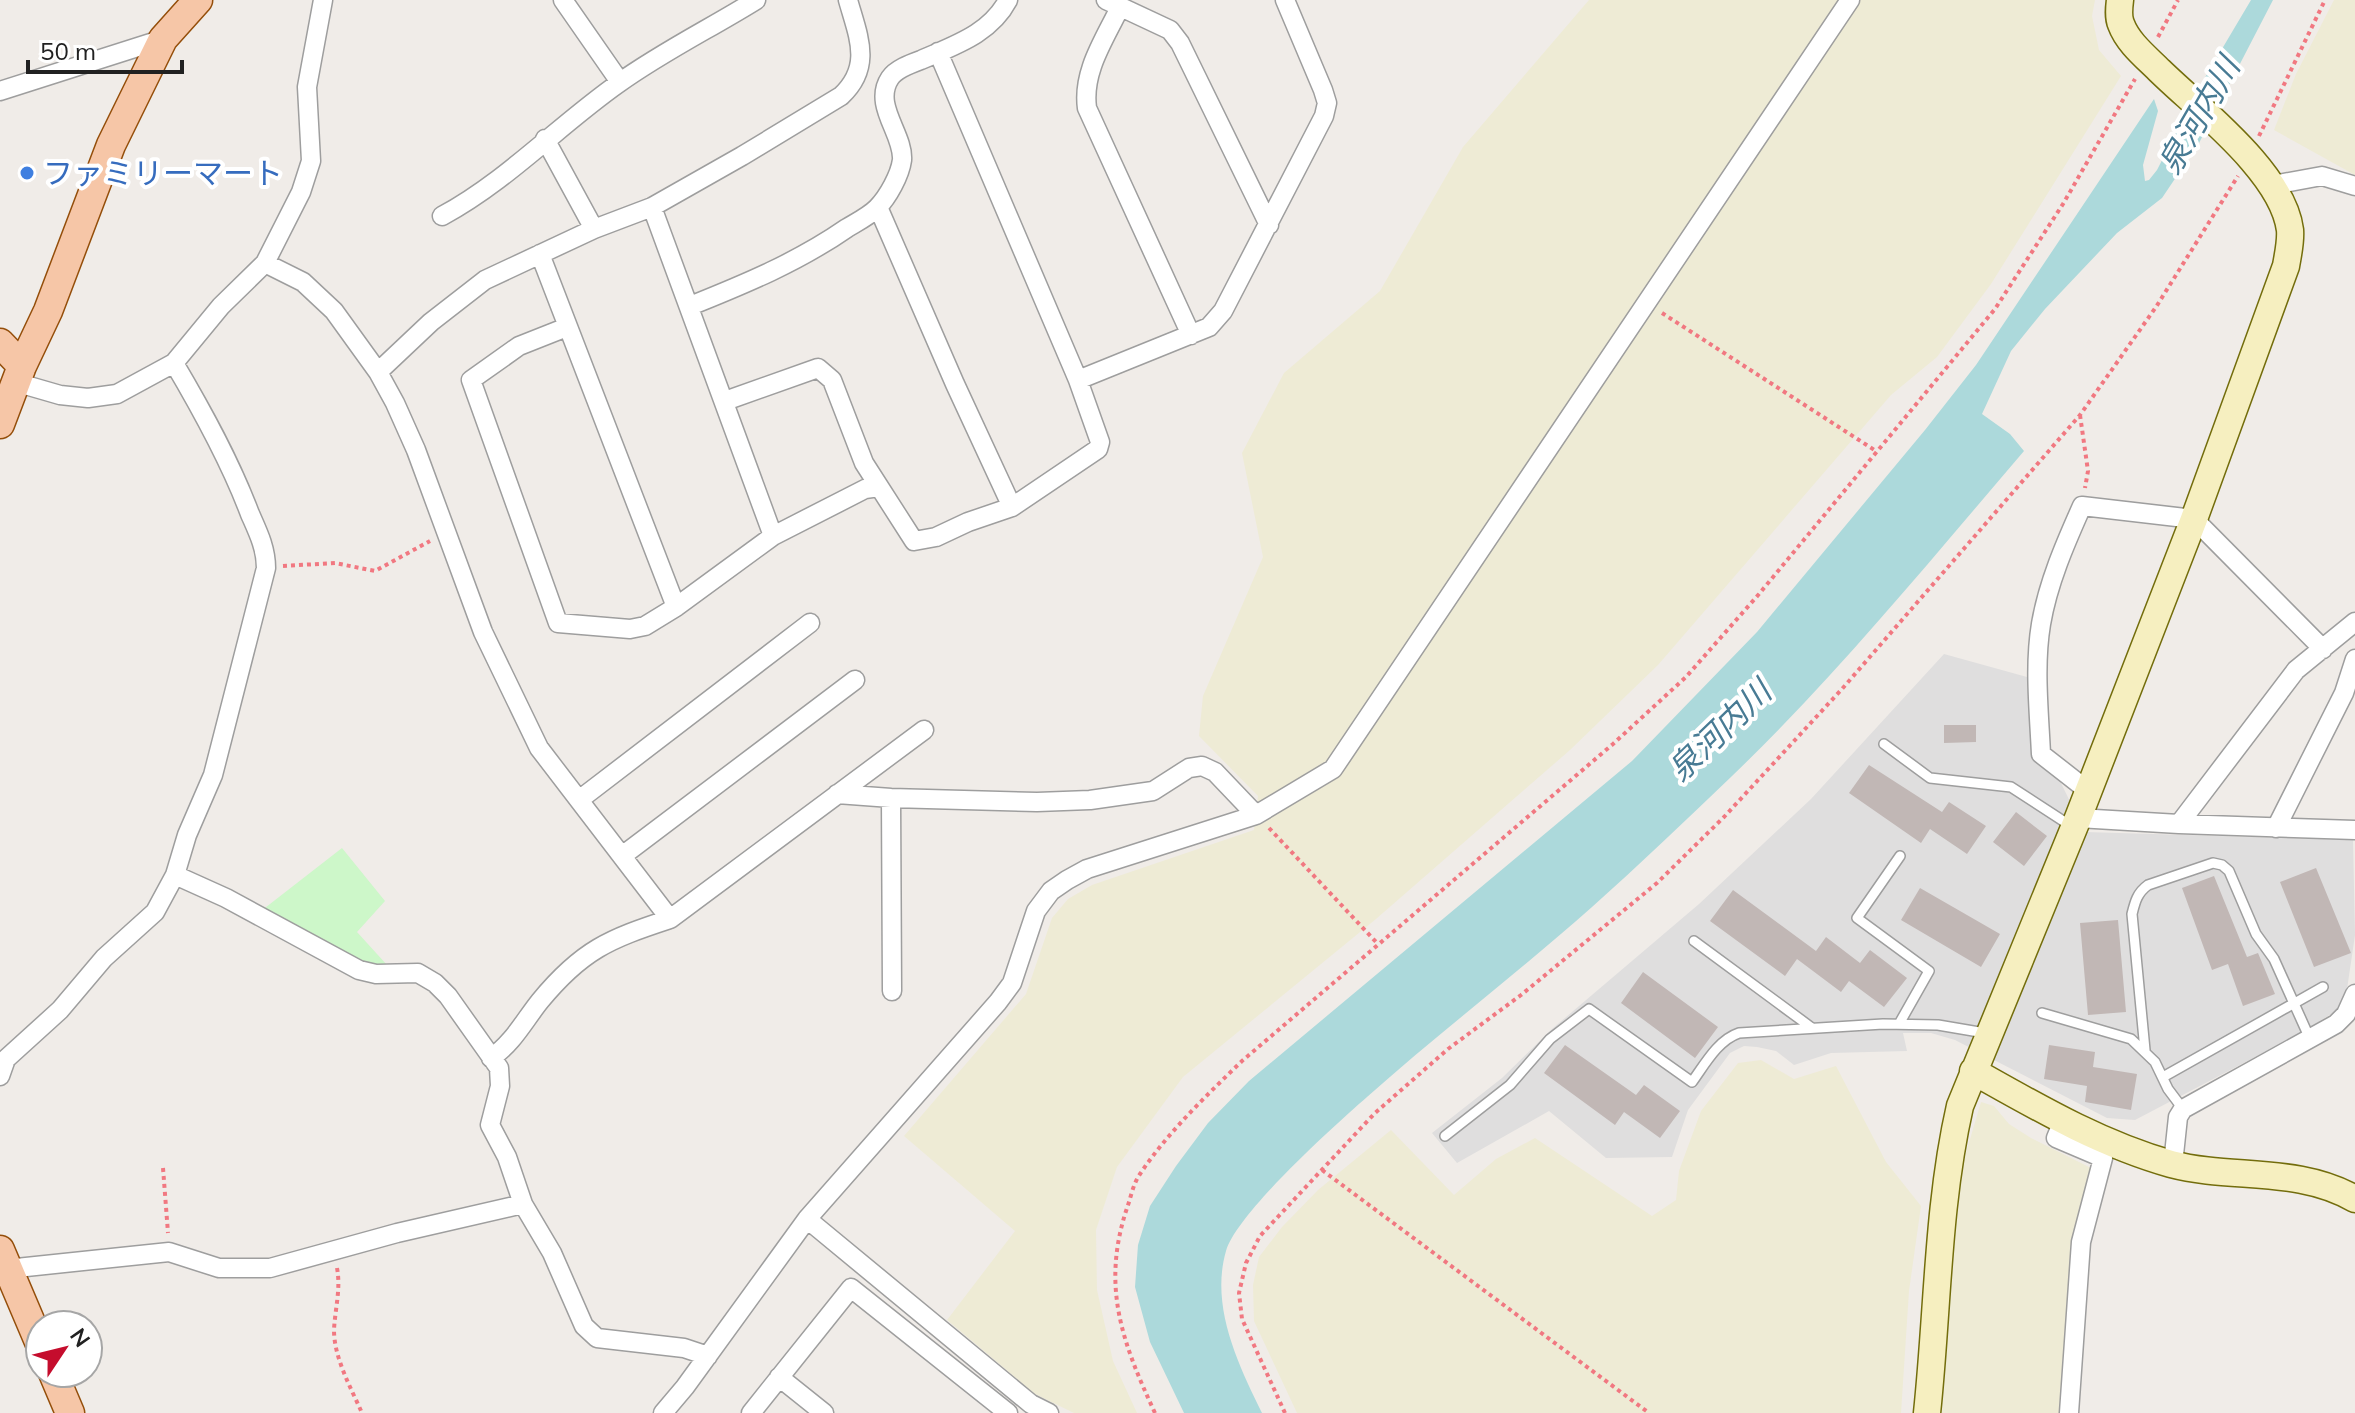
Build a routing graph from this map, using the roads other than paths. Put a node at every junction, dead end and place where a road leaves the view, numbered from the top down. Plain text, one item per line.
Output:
1 (198, 0) edge
2 (323, 0) edge
3 (563, 0) edge
4 (756, 0) edge
5 (848, 0) edge
6 (1008, 0) edge
7 (1285, 0) edge
8 (1850, 0) edge
9 (2120, 0) edge
10 (1113, 3) edge
11 (163, 39) junction
12 (938, 52) junction
13 (620, 82) junction
14 (0, 91) edge
15 (545, 139) junction
16 (2273, 185) junction
17 (2355, 186) edge
18 (652, 207) junction
19 (878, 207) junction
20 (442, 216) dead end
21 (1269, 225) junction
22 (594, 229) junction
23 (540, 254) junction
24 (265, 263) junction
25 (690, 306) junction
26 (567, 327) junction
27 (1191, 335) junction
28 (0, 343) edge
29 (174, 363) junction
30 (378, 372) junction
31 (18, 374) junction
32 (1078, 380) junction
33 (725, 401) junction
34 (0, 424) edge
35 (879, 487) junction
36 (1012, 507) junction
37 (2194, 519) junction
38 (773, 536) junction
39 (676, 607) junction
40 (2355, 622) edge
41 (810, 623) dead end
42 (2323, 649) junction
43 (2355, 659) edge
44 (855, 680) dead end
45 (2350, 696) edge
46 (924, 730) dead end
47 (1884, 744) dead end
48 (2087, 790) junction
49 (837, 794) junction
50 (891, 798) junction
51 (579, 800) junction
52 (1256, 815) junction
53 (2076, 823) junction
54 (2179, 824) junction
55 (2276, 828) junction
56 (2355, 830) edge
57 (622, 856) junction
58 (1900, 856) dead end
59 (175, 875) junction
60 (670, 919) junction
61 (1694, 941) dead end
62 (2323, 987) dead end
63 (892, 991) dead end
64 (2355, 994) edge
65 (2295, 1005) junction
66 (2042, 1013) dead end
67 (1899, 1024) junction
68 (1812, 1028) junction
69 (1989, 1034) junction
70 (2310, 1039) junction
71 (2145, 1050) junction
72 (491, 1058) junction
73 (1973, 1071) junction
74 (0, 1076) edge
75 (2163, 1077) junction
76 (2183, 1109) junction
77 (2063, 1121) junction
78 (1445, 1136) dead end
79 (2173, 1164) junction
80 (2350, 1188) edge
81 (523, 1204) junction
82 (807, 1219) junction
83 (4, 1260) edge
84 (25, 1309) edge
85 (708, 1356) junction
86 (779, 1377) junction
87 (60, 1389) edge
88 (70, 1413) edge
89 (663, 1413) edge
90 (751, 1413) edge
91 (824, 1413) edge
92 (1008, 1413) edge
93 (1049, 1413) edge
94 (1927, 1413) edge
95 (2069, 1413) edge

1 - 11 main road
2 - 24 street
3 - 13 street
4 - 13 street
5 - 18 street
6 - 12 street
7 - 21 street
8 - 52 street
9 - 16 street
10 - 21 street
10 - 27 street
11 - 14 street
11 - 31 main road
12 - 19 street
12 - 32 street
13 - 15 street
15 - 20 street
15 - 22 street
16 - 17 street
16 - 37 street
18 - 22 street
18 - 25 street
19 - 25 street
19 - 36 street
21 - 27 street
22 - 23 street
23 - 26 street
23 - 30 street
24 - 29 street
24 - 30 street
25 - 33 street
26 - 39 street
26 - 39 street
27 - 32 street
28 - 31 main road
29 - 31 street
29 - 59 street
30 - 51 street
31 - 34 main road
32 - 36 street
33 - 35 street
33 - 38 street
35 - 36 street
35 - 38 street
37 - 42 street
37 - 48 street
37 - 48 street
38 - 39 street
40 - 42 street
41 - 51 street
42 - 54 street
43 - 45 street
44 - 57 street
45 - 55 street
46 - 49 street
47 - 53 lane
48 - 53 street
49 - 50 street
49 - 60 street
50 - 52 street
50 - 63 street
51 - 57 street
52 - 82 street
53 - 54 street
53 - 69 street
54 - 55 street
55 - 56 street
57 - 60 street
58 - 67 lane
59 - 72 street
59 - 74 street
60 - 72 street
61 - 68 lane
62 - 65 lane
64 - 70 street
65 - 70 lane
65 - 71 lane
65 - 75 lane
66 - 71 lane
67 - 68 lane
67 - 69 lane
68 - 78 lane
69 - 73 street
70 - 76 street
71 - 75 lane
72 - 81 street
73 - 77 street
73 - 94 street
75 - 76 lane
76 - 79 street
77 - 79 street
77 - 95 street
79 - 80 street
81 - 83 street
81 - 85 street
82 - 85 street
82 - 93 street
83 - 84 main road
85 - 89 street
86 - 90 street
86 - 91 street
86 - 92 street
87 - 88 main road

